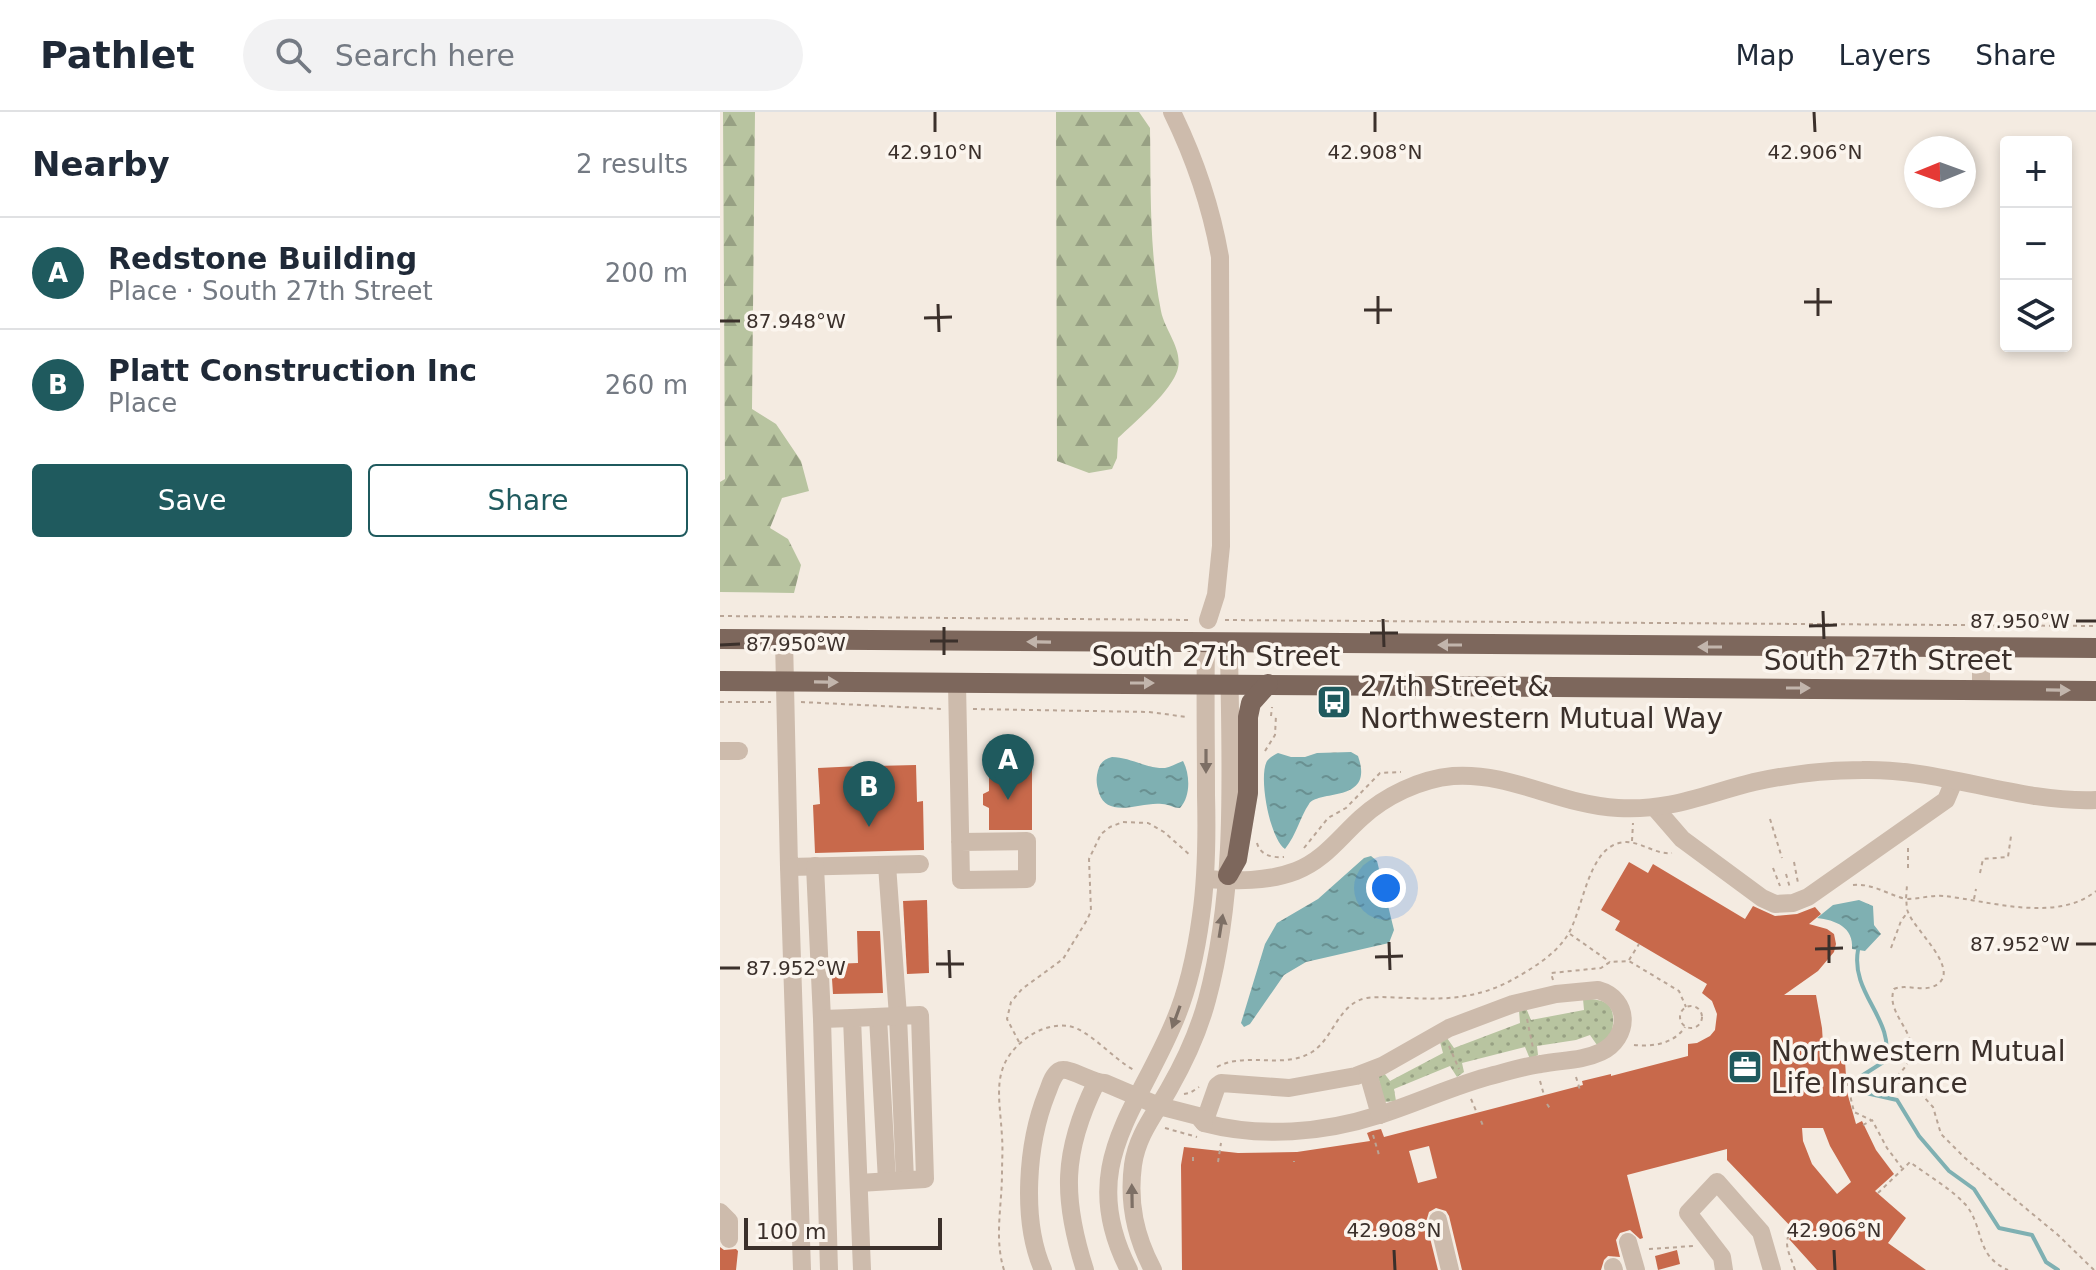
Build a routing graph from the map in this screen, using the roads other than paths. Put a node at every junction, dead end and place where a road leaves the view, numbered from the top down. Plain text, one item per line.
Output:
1 (1172, 112) edge
2 (1208, 620) road end
3 (720, 639) edge
4 (784, 639) junction
5 (1206, 643) junction
6 (1229, 643) junction
7 (1981, 648) junction
8 (2096, 648) edge
9 (720, 681) edge
10 (785, 682) junction
11 (1205, 683) junction
12 (1229, 683) junction
13 (957, 684) junction
14 (1981, 689) junction
15 (2096, 691) edge
16 (1270, 693) junction
17 (1954, 781) junction
18 (2096, 800) edge
19 (1656, 809) junction
20 (960, 842) dead end
21 (920, 864) dead end
22 (887, 865) junction
23 (815, 866) junction
24 (789, 867) junction
25 (1228, 878) junction
26 (1206, 879) junction
27 (820, 986) junction
28 (791, 987) junction
29 (898, 1016) junction
30 (878, 1017) junction
31 (852, 1018) junction
32 (822, 1019) junction
33 (1368, 1073) junction
34 (1096, 1083) junction
35 (1134, 1102) junction
36 (1156, 1115) junction
37 (1376, 1123) junction
38 (1200, 1130) junction
39 (896, 1181) junction
40 (859, 1183) junction
41 (720, 1212) edge
42 (1438, 1220) dead end
43 (729, 1239) dead end
44 (1628, 1242) dead end
45 (802, 1270) edge
46 (829, 1270) edge
47 (862, 1270) edge
48 (1043, 1270) edge
49 (1085, 1270) edge
50 (1129, 1270) edge
51 (1153, 1270) edge
52 (1450, 1270) edge
53 (1636, 1270) edge
54 (1724, 1270) edge
55 (1772, 1270) edge

1 - 2 street
3 - 4 main road, South 27th Street
5 -> 4 main road, South 27th Street
4 - 10 street
5 - 6 main road, South 27th Street
5 - 11 street
7 -> 6 main road, South 27th Street
6 - 12 street
7 - 8 main road, South 27th Street
7 - 14 street
9 - 10 main road, South 27th Street
10 -> 13 main road, South 27th Street
10 - 24 street
11 - 12 main road, South 27th Street
13 -> 11 main road, South 27th Street
11 -> 26 street
12 - 16 main road, South 27th Street
12 - 25 street
13 - 20 street
14 -> 15 main road, South 27th Street
16 -> 14 main road, South 27th Street
16 - 25 main road
17 - 18 street
17 - 19 street
17 - 19 street
19 - 25 street
21 - 22 street
22 - 23 street
22 - 29 street
23 - 24 street
23 - 27 street
24 - 28 street
25 - 26 street
36 -> 25 street
26 -> 35 street
27 - 28 street
27 - 32 street
28 - 45 street
29 - 30 street
29 - 39 street
30 - 31 street
30 - 39 street
31 - 32 street
31 - 40 street
32 - 46 street
33 - 37 street
33 - 37 street
33 - 38 street
34 - 35 street
34 - 48 street
34 - 49 street
35 - 36 street
35 - 50 street
36 - 38 street
51 -> 36 street
37 - 38 street
39 - 40 street
40 - 47 street
41 - 43 street
42 - 52 street
44 - 53 street
54 - 55 street

